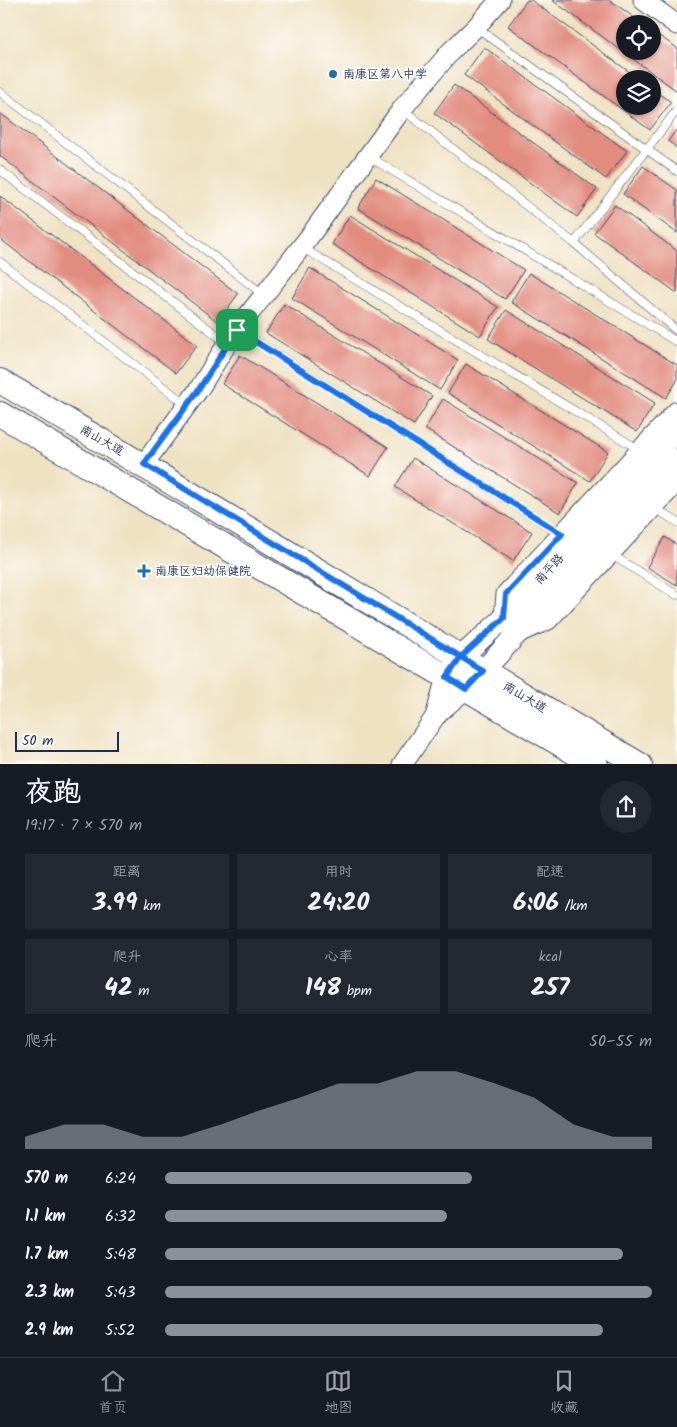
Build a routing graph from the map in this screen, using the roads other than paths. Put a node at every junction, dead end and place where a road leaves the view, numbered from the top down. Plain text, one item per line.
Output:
1 (500, 0) edge
2 (644, 0) edge
3 (677, 25) edge
4 (476, 27) junction
5 (0, 92) edge
6 (402, 109) junction
7 (677, 110) edge
8 (647, 150) junction
9 (368, 156) junction
10 (0, 170) edge
11 (677, 171) edge
12 (574, 243) junction
13 (301, 247) junction
14 (0, 262) edge
15 (264, 295) junction
16 (677, 331) edge
17 (232, 336) junction
18 (677, 342) edge
19 (0, 381) edge
20 (187, 405) junction
21 (677, 411) edge
22 (0, 414) edge
23 (677, 431) edge
24 (640, 450) junction
25 (677, 460) edge
26 (144, 464) junction
27 (677, 482) edge
28 (653, 508) junction
29 (677, 522) edge
30 (562, 534) junction
31 (610, 554) junction
32 (677, 595) edge
33 (511, 626) junction
34 (461, 657) junction
35 (483, 671) junction
36 (457, 683) junction
37 (437, 714) joint
38 (402, 764) edge
39 (596, 764) edge
40 (640, 764) edge

1 - 4 street
2 - 3 street
4 - 6 street
4 - 8 lane
5 - 15 lane
6 - 9 street
6 - 12 lane
7 - 8 lane
8 - 11 lane
8 - 12 lane
9 - 13 street
9 - 18 lane
10 - 17 lane
12 - 16 lane
13 - 15 street
13 - 24 lane
14 - 20 lane
15 - 17 street
17 - 20 street
17 - 30 lane
19 - 26 main road, 南山大道
20 - 26 street
21 - 24 street
22 - 36 main road, 南山大道
23 - 33 main road, 南平路
24 - 30 street
25 - 33 main road, 南平路
26 - 34 main road, 南山大道
27 - 28 street
28 - 29 lane
28 - 31 street
30 - 33 street
31 - 32 lane
31 - 33 street
33 - 34 main road, 南平路
33 - 35 main road, 南平路
34 - 35 main road, 南山大道
34 - 36 main road, 南平路
35 - 36 main road, 南平路
35 - 40 main road, 南山大道
36 - 37 main road, 南平路
36 - 39 main road, 南山大道
37 - 38 street, 南平路

